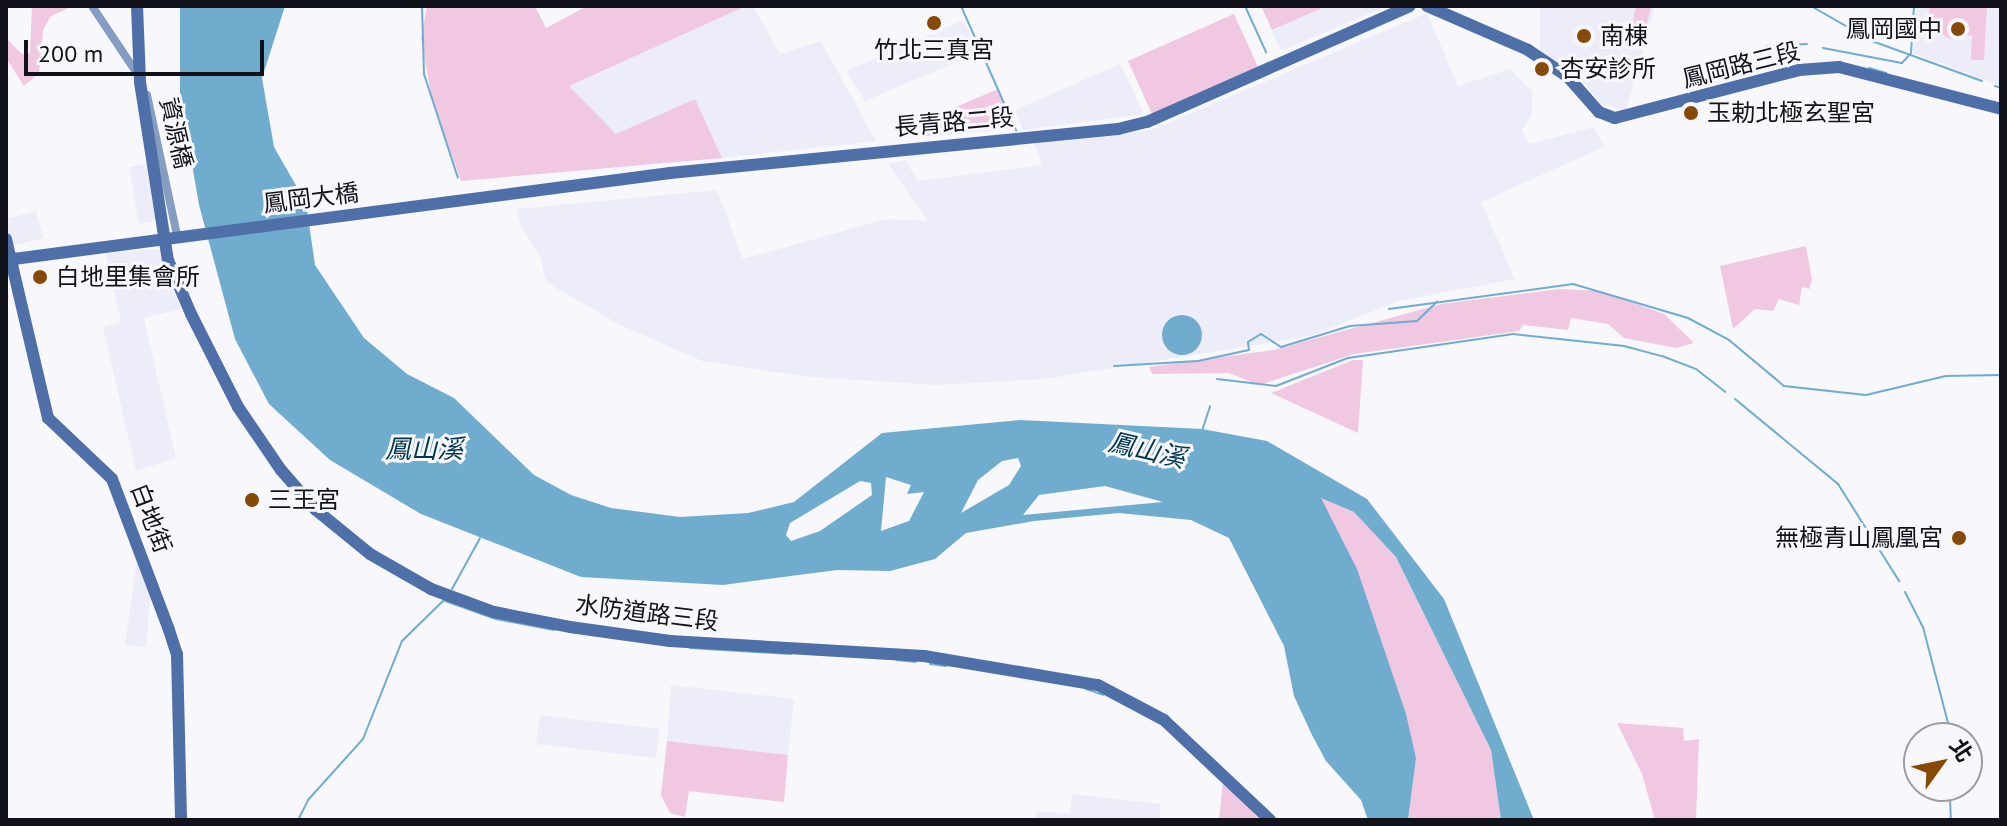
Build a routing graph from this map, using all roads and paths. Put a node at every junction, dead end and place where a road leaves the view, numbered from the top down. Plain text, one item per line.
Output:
1 (92, 6) edge
2 (137, 6) edge
3 (1410, 6) edge
4 (1427, 6) edge
5 (2001, 109) edge
6 (478, 201) joint
7 (170, 235) junction
8 (6, 239) edge
9 (9, 259) edge
10 (181, 820) edge
11 (1270, 820) edge

1 - 7 street, 資源橋
2 - 7 street, 水防道路三段
3 - 6 street, 長青路二段
4 - 5 street, 鳳岡路三段
6 - 7 street, 鳳岡大橋
7 - 9 street, 鳳岡大橋
7 - 11 street, 水防道路三段
8 - 9 street, 白地街
9 - 10 street, 白地街

